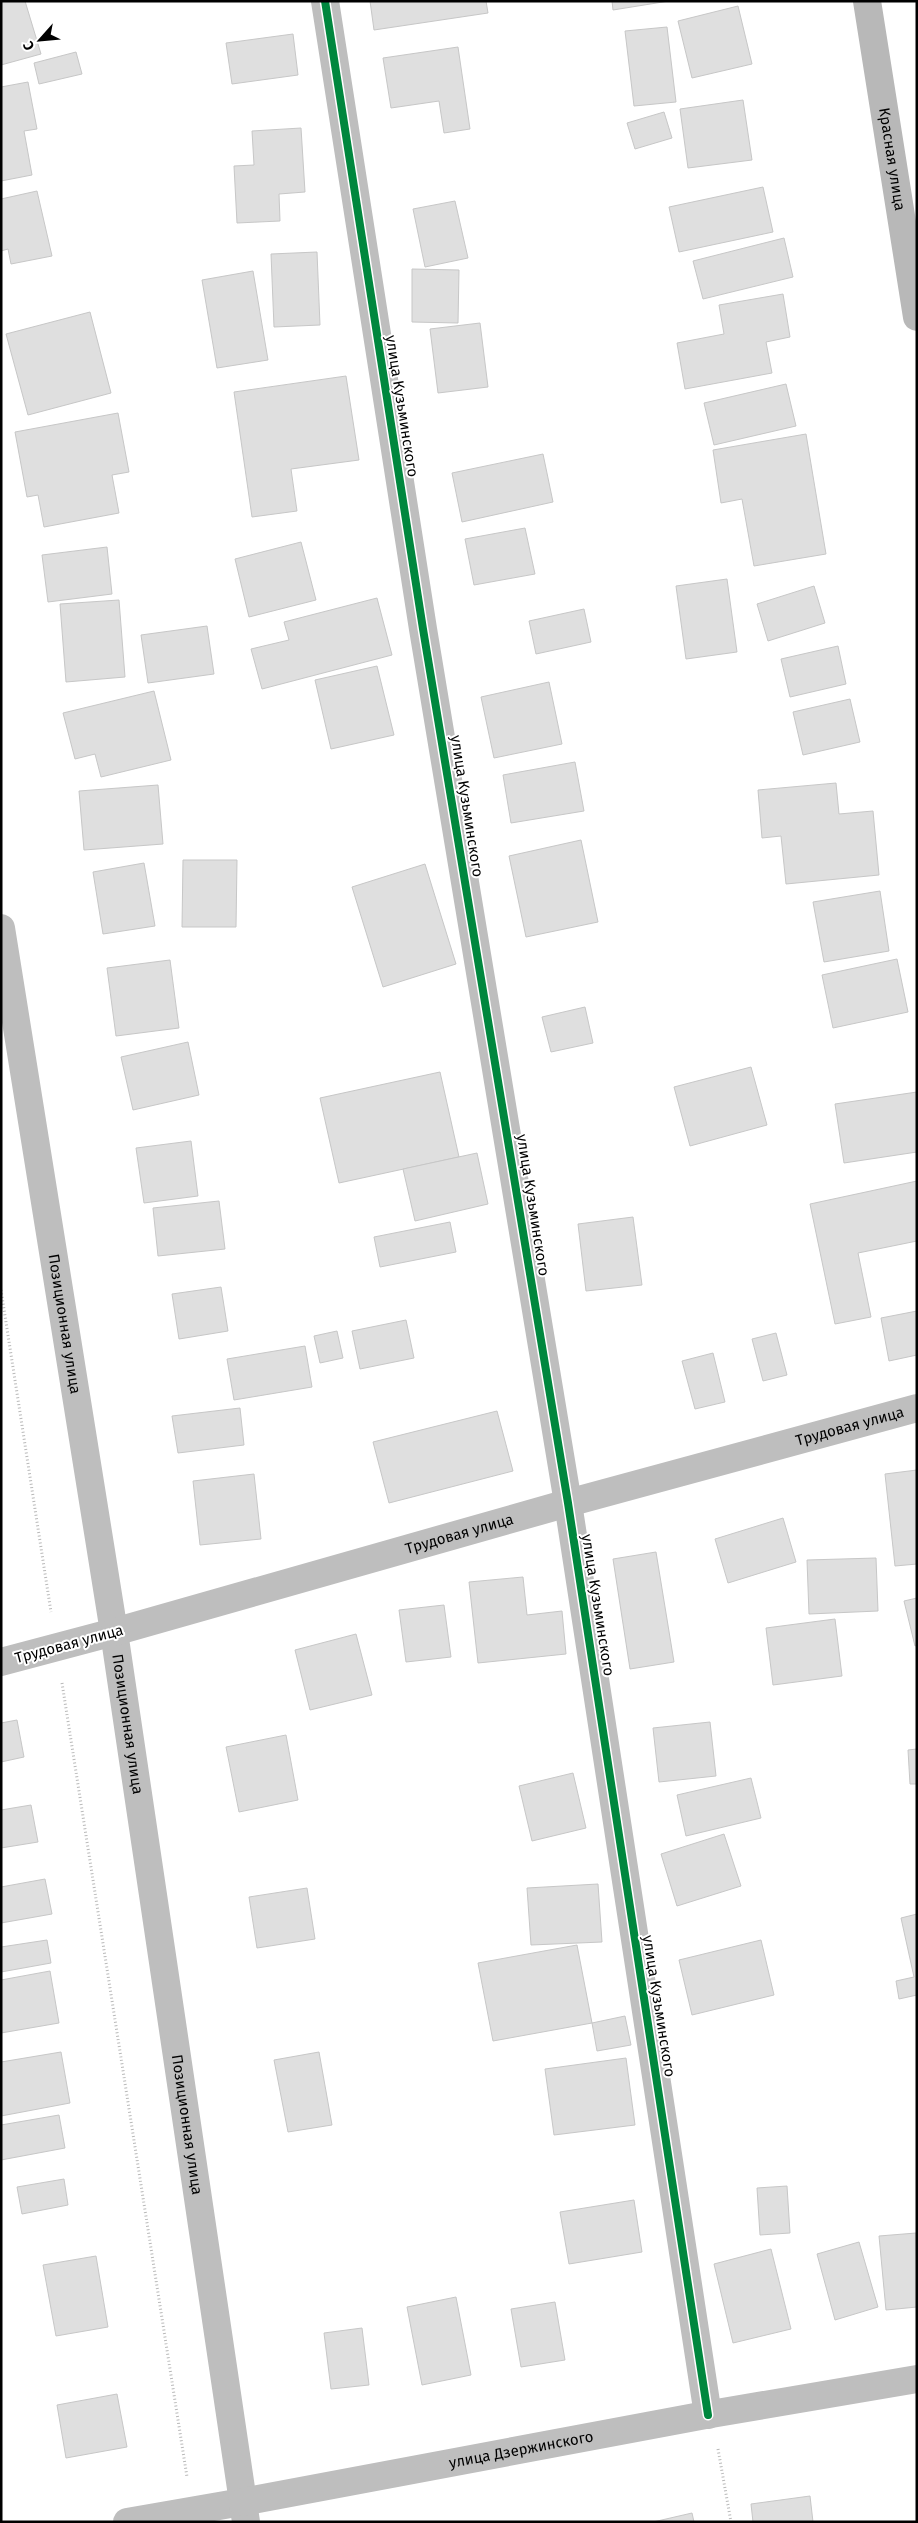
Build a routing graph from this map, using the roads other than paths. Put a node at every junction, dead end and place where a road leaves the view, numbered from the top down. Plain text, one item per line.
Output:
1 (325, 1) edge
2 (867, 1) edge
3 (917, 317) edge
4 (1, 928) edge
5 (917, 1408) edge
6 (568, 1503) junction
7 (114, 1632) junction
8 (1, 1662) edge
9 (917, 2379) edge
10 (709, 2414) junction
11 (244, 2512) edge
12 (126, 2522) edge

1 - 6 street, улица Кузьминского
2 - 3 main road, Красная улица
4 - 7 street, Позиционная улица
5 - 6 street, Трудовая улица
6 - 7 street, Трудовая улица
6 - 10 street, улица Кузьминского
7 - 8 street, Трудовая улица
7 - 11 street, Позиционная улица
9 - 10 street, улица Дзержинского
10 - 11 street, улица Дзержинского
11 - 12 street, улица Дзержинского

